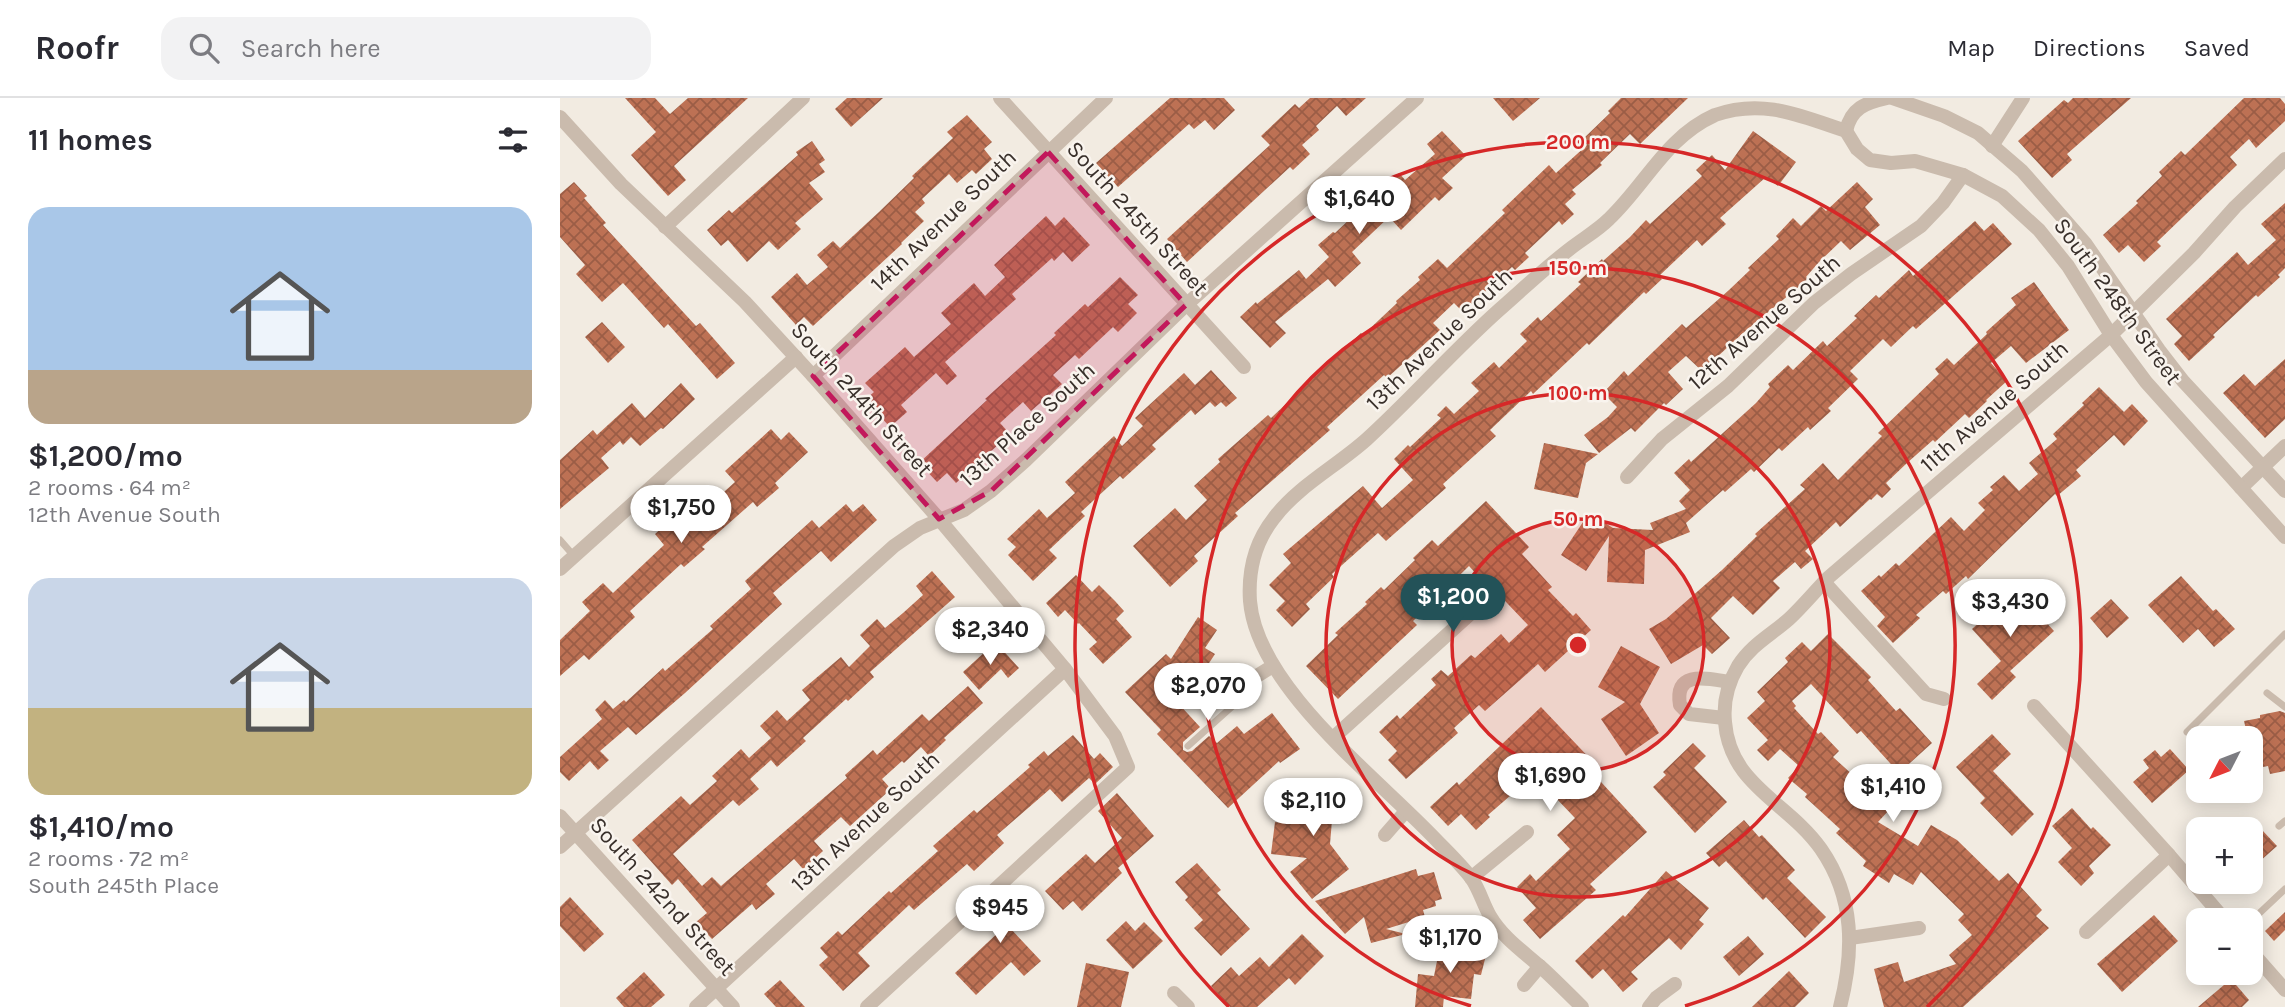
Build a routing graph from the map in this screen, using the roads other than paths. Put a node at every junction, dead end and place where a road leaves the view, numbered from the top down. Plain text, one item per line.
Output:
1 (803, 98) edge
2 (1000, 98) edge
3 (1106, 98) edge
4 (1417, 98) edge
5 (1886, 98) edge
6 (1892, 98) edge
7 (2023, 98) edge
8 (1773, 102) edge
9 (560, 117) edge
10 (1846, 131) junction
11 (1992, 146) junction
12 (1048, 152) junction
13 (2285, 159) edge
14 (1963, 174) junction
15 (665, 227) junction
16 (1186, 305) junction
17 (2133, 312) junction
18 (2111, 335) junction
19 (796, 357) junction
20 (1244, 368) dead end
21 (813, 376) junction
22 (2285, 446) edge
23 (2263, 467) junction
24 (1627, 477) dead end
25 (2241, 488) junction
26 (2285, 491) edge
27 (939, 519) junction
28 (2285, 537) edge
29 (560, 540) edge
30 (575, 556) junction
31 (560, 569) edge
32 (1824, 582) junction
33 (1470, 614) dead end
34 (2285, 634) edge
35 (1273, 666) junction
36 (1065, 669) junction
37 (1252, 679) joint
38 (1728, 689) junction
39 (2267, 693) dead end
40 (1944, 699) dead end
41 (2034, 706) dead end
42 (2285, 706) edge
43 (1724, 718) junction
44 (2193, 726) edge
45 (1333, 738) junction
46 (1188, 746) dead end
47 (1406, 811) junction
48 (560, 816) edge
49 (1527, 832) dead end
50 (575, 833) junction
51 (1385, 835) dead end
52 (560, 846) edge
53 (2169, 855) junction
54 (1471, 878) junction
55 (2285, 889) edge
56 (2215, 908) edge
57 (2263, 910) edge
58 (1920, 928) dead end
59 (1850, 931) junction
60 (2086, 932) dead end
61 (2263, 965) edge
62 (1540, 966) junction
63 (1524, 985) dead end
64 (1675, 985) dead end
65 (716, 989) junction
66 (2285, 990) edge
67 (1174, 993) dead end
68 (696, 1007) edge
69 (733, 1007) edge
70 (867, 1007) edge
71 (1188, 1007) edge
72 (1582, 1007) edge
73 (1649, 1007) edge
74 (1840, 1007) edge

1 - 15 street
2 - 12 street, South 245th Street
3 - 12 street, 14th Avenue South
4 - 16 street, 13th Place South
5 - 10 street
6 - 11 street, South 248th Street
7 - 11 street
8 - 10 street
8 - 35 street, 13th Avenue South
9 - 15 street, South 244th Street
10 - 14 street, South 248th Street
11 - 17 street, South 248th Street
12 - 16 street, South 245th Street
12 - 21 street, 14th Avenue South
13 - 17 street, 11th Avenue South
14 - 18 street, South 248th Street
14 - 24 street, 12th Avenue South
15 - 19 street, South 244th Street
16 - 20 street, South 245th Street
16 - 27 street, 13th Place South
17 - 18 street, 11th Avenue South
17 - 23 street, South 248th Street
18 - 25 street, South 248th Street
18 - 32 street, 11th Avenue South
19 - 21 street, South 244th Street
19 - 30 street
21 - 27 street, South 244th Street
22 - 23 street
23 - 25 street
23 - 26 street, South 248th Street
25 - 28 street, South 248th Street
27 - 36 street, South 244th Street
27 - 50 street, 13th Place South
29 - 30 lane
30 - 31 street
32 - 38 street, 11th Avenue South
32 - 40 street
33 - 45 street
34 - 44 lane
35 - 37 street
35 - 45 street, 13th Avenue South
36 - 65 street, 13th Avenue South
36 - 70 street, South 244th Street
37 - 46 lane
38 - 43 street
38 - 43 street
39 - 42 lane
41 - 53 street
43 - 59 street
45 - 47 street, 13th Avenue South
47 - 51 street
47 - 54 street, 13th Avenue South
48 - 50 street, South 242nd Street
49 - 54 street
50 - 52 street, 13th Place South
50 - 65 street, South 242nd Street
53 - 56 street
53 - 60 street
54 - 62 street, 13th Avenue South
55 - 57 lane
58 - 59 street
59 - 74 street
61 - 66 street
62 - 63 street
62 - 72 street, 13th Avenue South
64 - 73 street
65 - 68 street, 13th Avenue South
65 - 69 street, South 242nd Street
67 - 71 street

